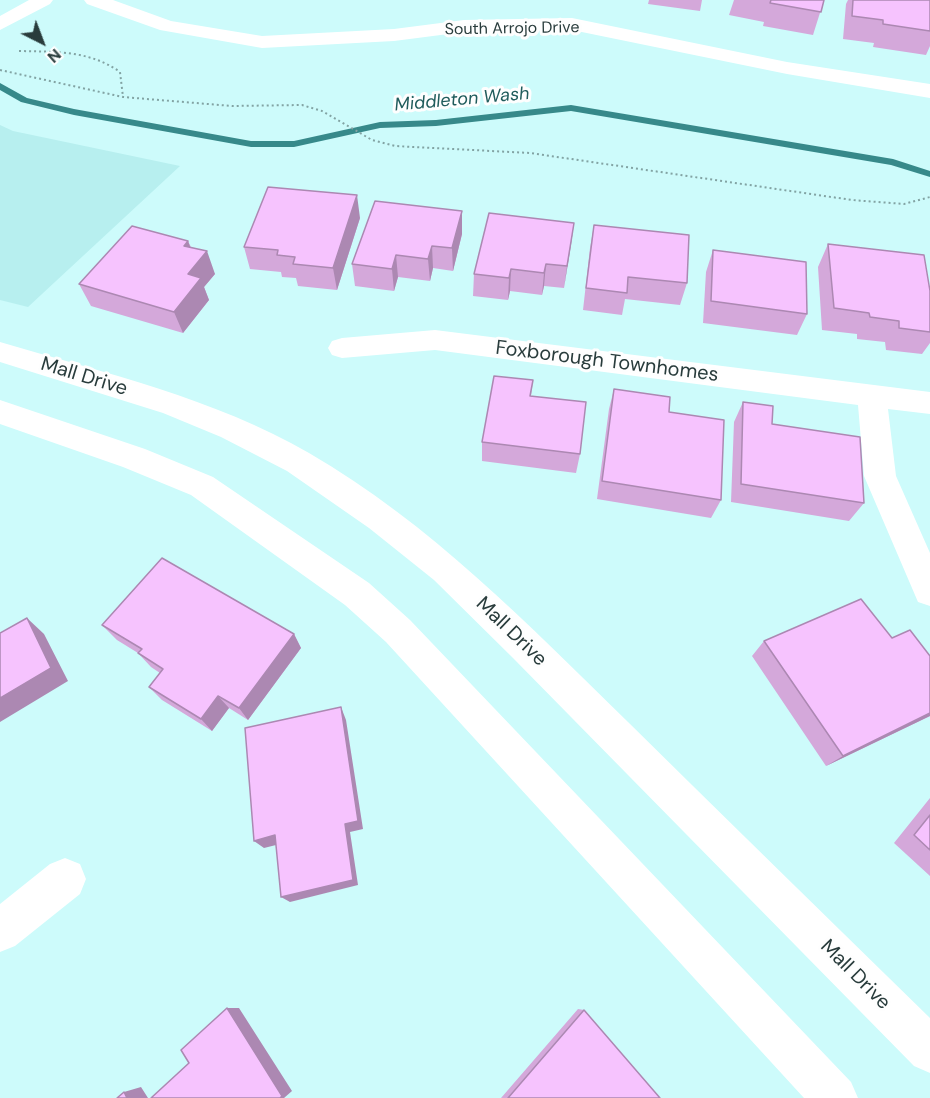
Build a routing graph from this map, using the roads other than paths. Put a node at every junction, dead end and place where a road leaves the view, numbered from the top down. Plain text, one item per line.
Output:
1 (43, 0) edge
2 (94, 0) edge
3 (0, 24) edge
4 (930, 91) edge
5 (342, 348) dead end
6 (0, 352) edge
7 (872, 396) junction
8 (930, 403) edge
9 (0, 412) edge
10 (930, 591) edge
11 (65, 879) dead end
12 (0, 931) edge
13 (930, 1050) edge
14 (836, 1098) edge

1 - 3 street
2 - 4 street, South Arrojo Drive
5 - 7 street, Foxborough Townhomes
6 - 13 street, Mall Drive
7 - 8 street, Foxborough Townhomes
7 - 10 street
9 - 14 street
11 - 12 street

